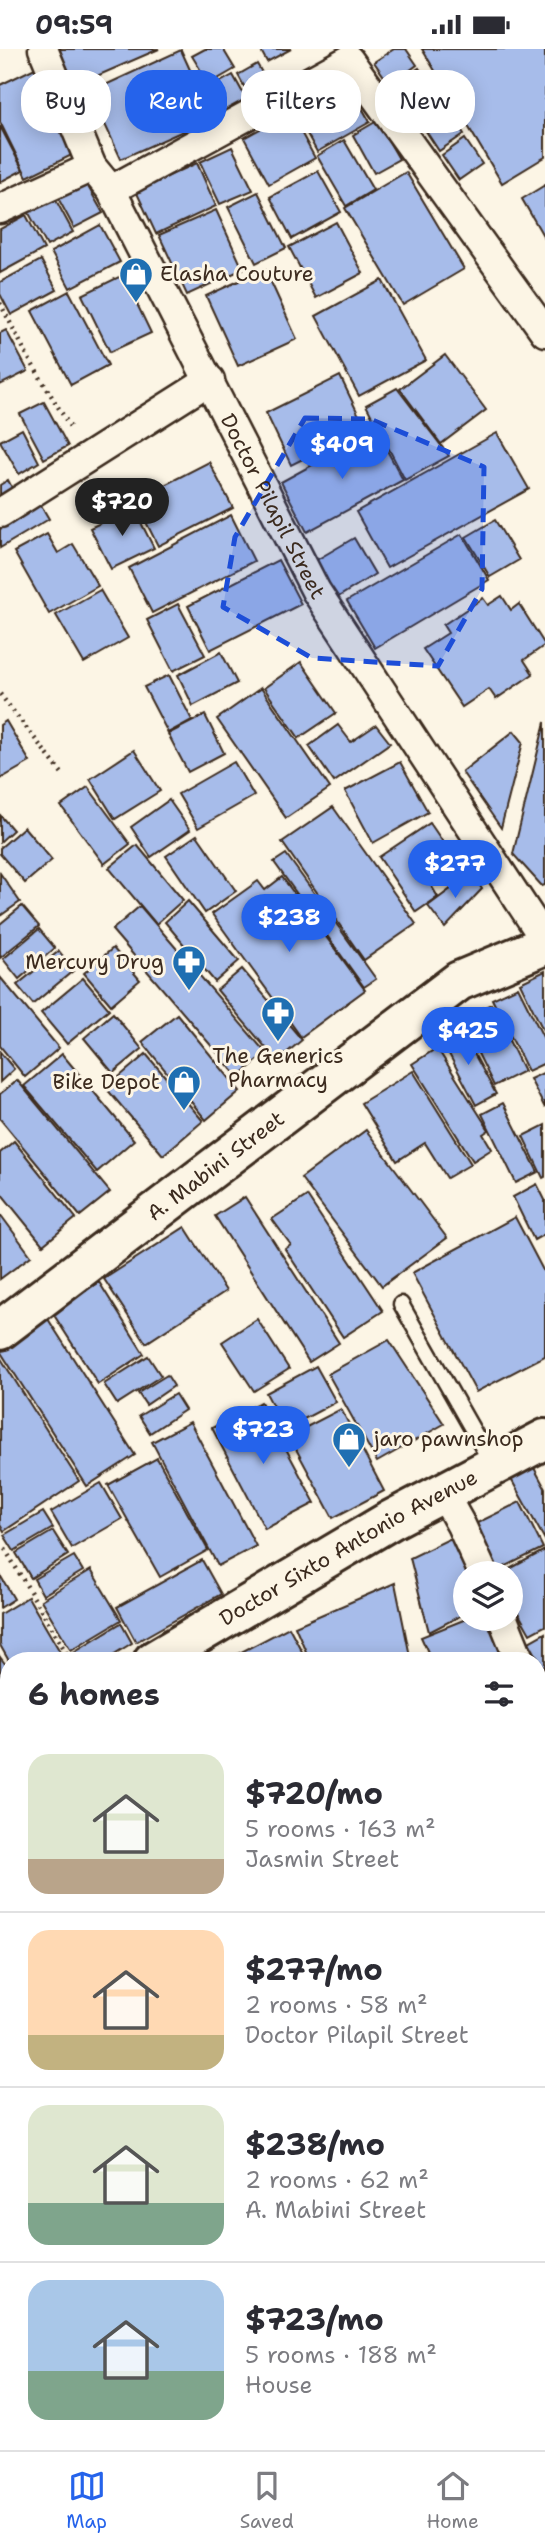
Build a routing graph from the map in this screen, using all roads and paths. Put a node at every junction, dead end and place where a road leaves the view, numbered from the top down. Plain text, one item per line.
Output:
1 (43, 49) edge
2 (92, 167) junction
3 (111, 190) junction
4 (0, 209) edge
5 (0, 303) edge
6 (545, 332) edge
7 (210, 380) junction
8 (89, 458) junction
9 (0, 513) edge
10 (0, 694) edge
11 (64, 776) dead end
12 (545, 940) edge
13 (545, 945) edge
14 (401, 1304) dead end
15 (0, 1329) edge
16 (545, 1439) edge
17 (493, 1466) junction
18 (443, 1493) junction
19 (5, 1549) dead end
20 (478, 1561) edge
21 (508, 1631) edge
22 (66, 1652) edge
23 (168, 1652) edge
24 (516, 1652) edge

1 - 2 street, Doctor Pilapil Street
2 - 3 street, Doctor Pilapil Street
2 - 4 street
3 - 6 street
3 - 7 street, Doctor Pilapil Street
5 - 8 path
7 - 8 street
7 - 12 street, Doctor Pilapil Street
8 - 9 street
10 - 11 path
13 - 15 main road, A. Mabini Street
14 - 17 lane
16 - 17 main road, Doctor Sixto Antonio Avenue
17 - 18 main road, Doctor Sixto Antonio Avenue
18 - 20 street
18 - 23 main road, Doctor Sixto Antonio Avenue
19 - 22 path
21 - 24 street

